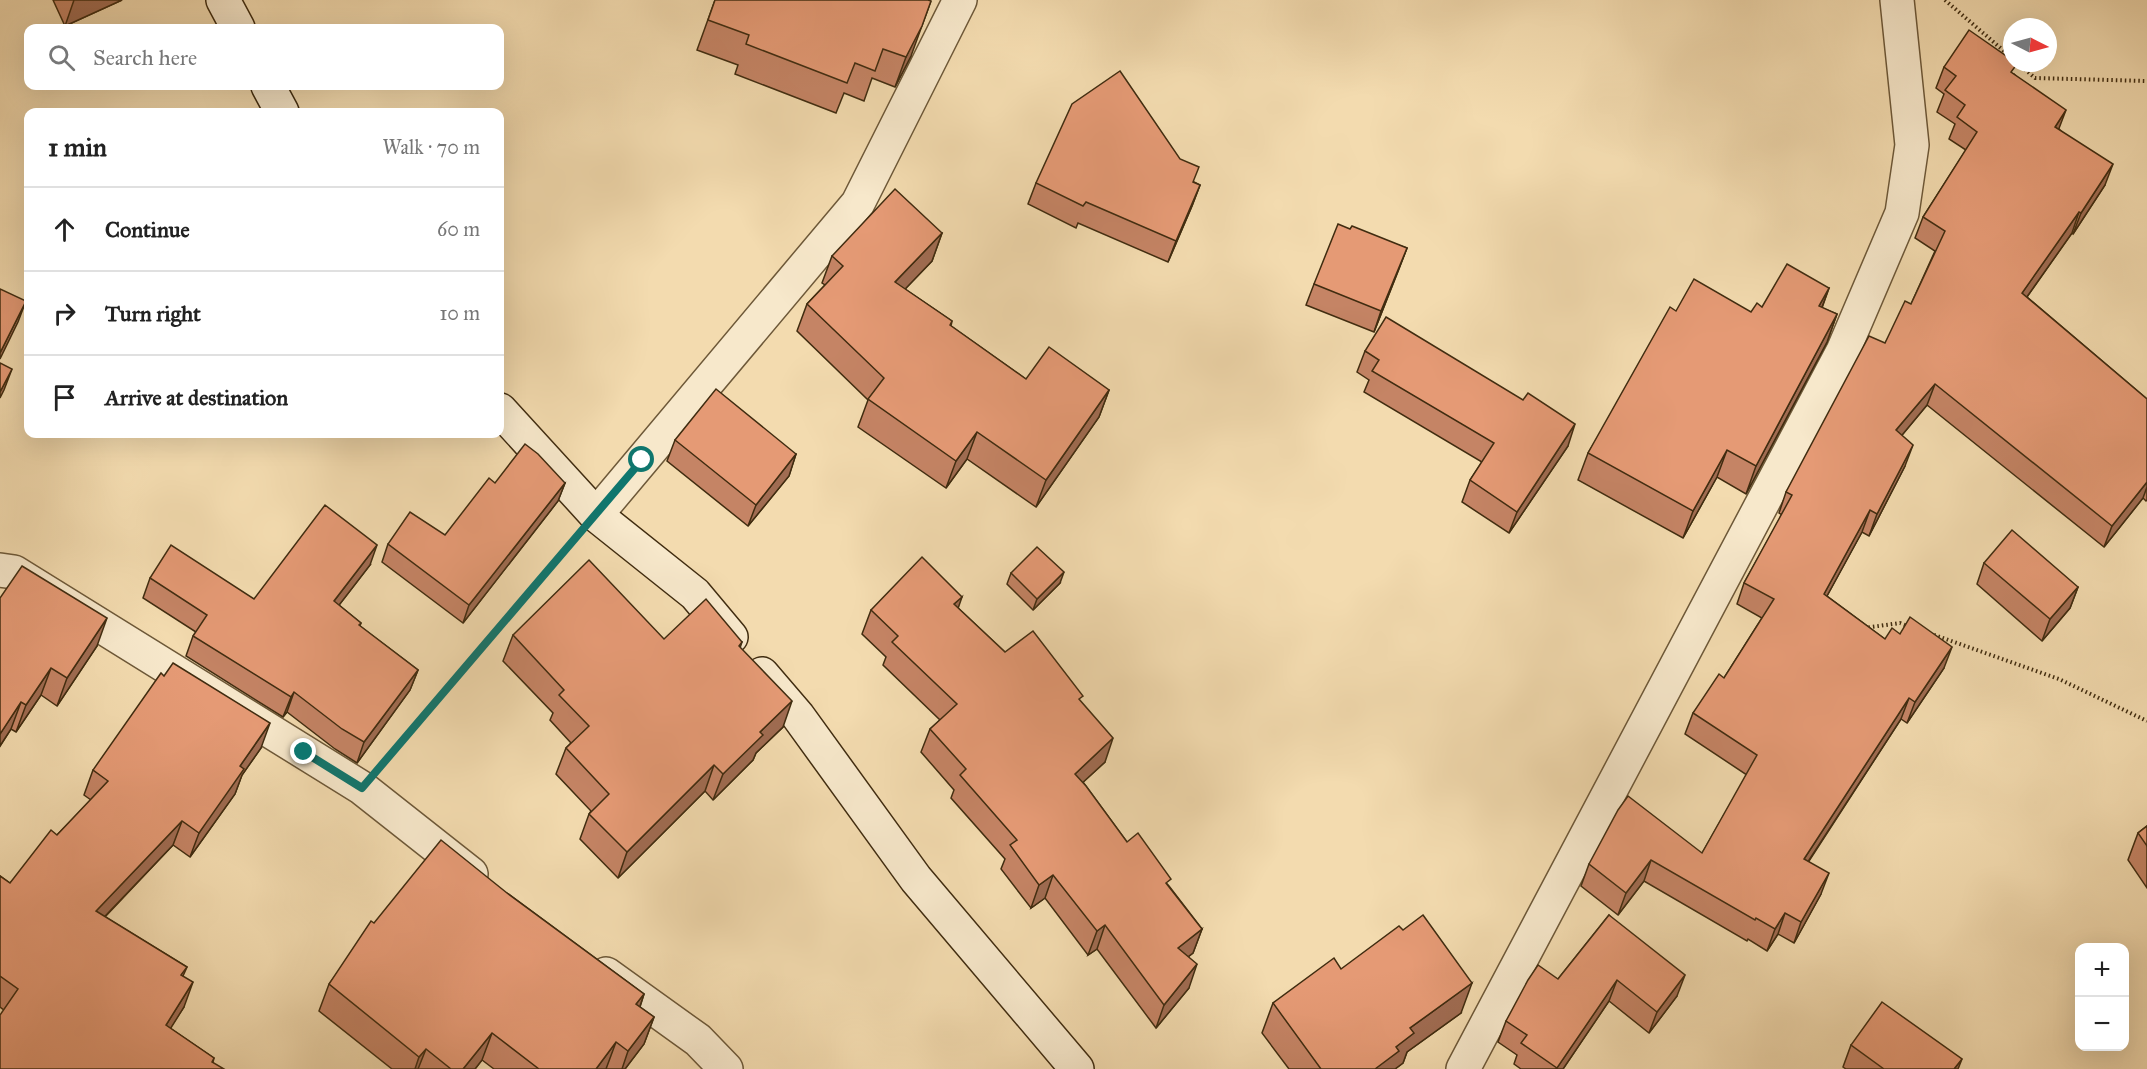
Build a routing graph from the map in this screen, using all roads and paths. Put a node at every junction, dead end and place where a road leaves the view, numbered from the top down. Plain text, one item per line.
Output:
1 (223, 0) edge
2 (960, 0) edge
3 (1898, 0) edge
4 (1945, 0) edge
5 (236, 24) edge
6 (2003, 50) edge
7 (2028, 72) edge
8 (2147, 81) edge
9 (270, 90) edge
10 (280, 108) edge
11 (504, 414) edge
12 (596, 515) junction
13 (0, 570) edge
14 (1911, 627) edge
15 (1852, 629) edge
16 (1932, 634) edge
17 (2147, 721) edge
18 (362, 788) junction
19 (490, 890) edge
20 (584, 959) edge
21 (726, 1069) edge
22 (1077, 1069) edge
23 (1463, 1069) edge

1 - 5 street
2 - 12 street
3 - 23 street
4 - 6 path
7 - 8 path
9 - 10 street
11 - 12 street
12 - 18 path
12 - 22 street
13 - 18 street
14 - 15 path
16 - 17 path
18 - 19 street
20 - 21 street

